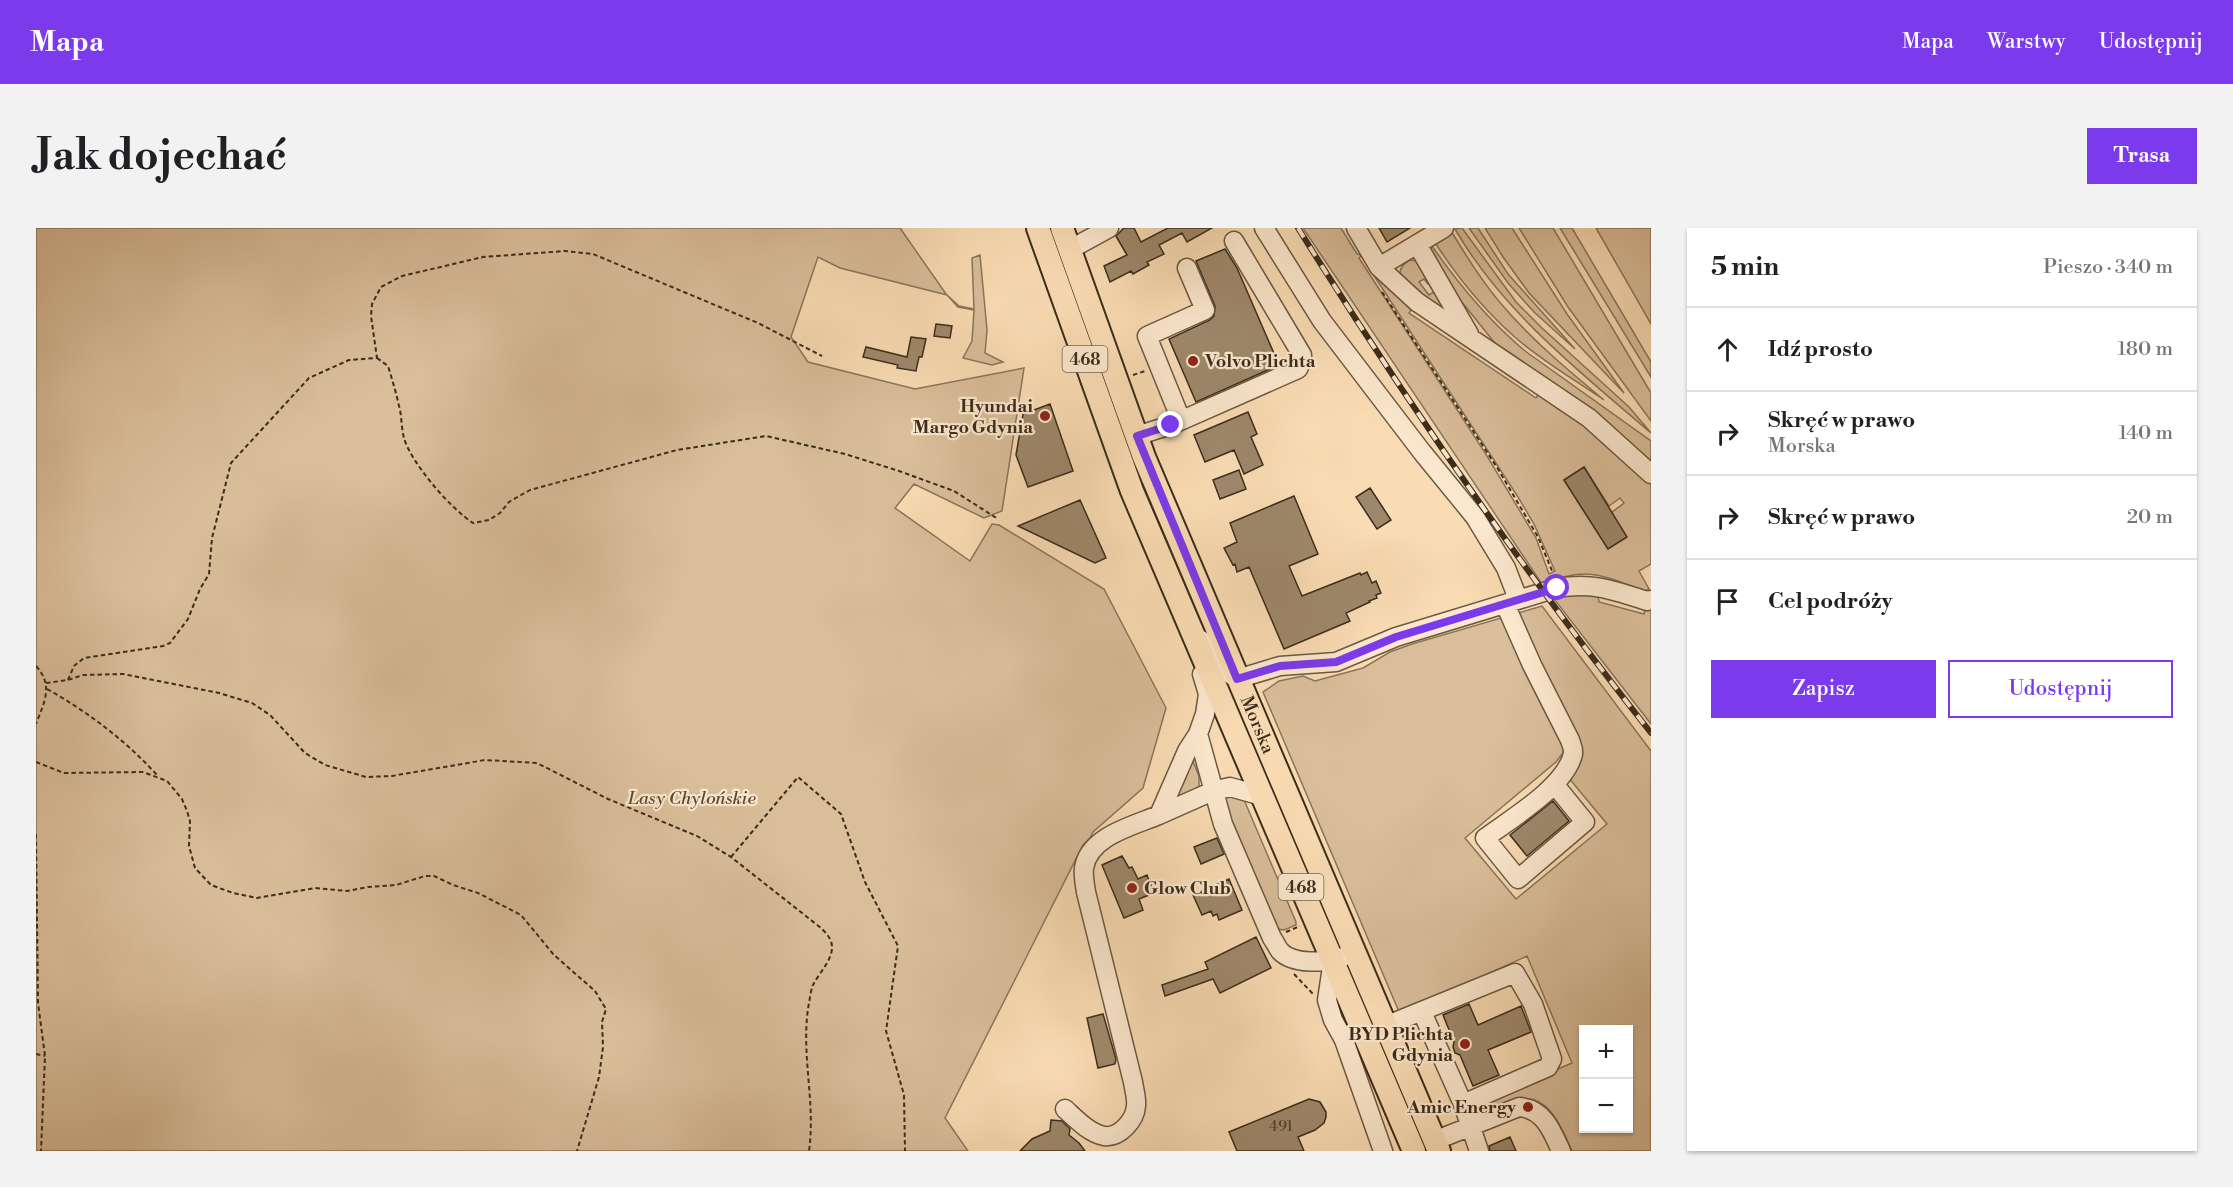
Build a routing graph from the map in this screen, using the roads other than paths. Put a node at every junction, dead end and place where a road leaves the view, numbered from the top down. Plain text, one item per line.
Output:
1 (1038, 228) edge
2 (1062, 228) edge
3 (1109, 228) edge
4 (1264, 228) edge
5 (1356, 228) edge
6 (1444, 228) edge
7 (1234, 240) dead end
8 (1417, 244) junction
9 (1069, 250) junction
10 (1379, 267) junction
11 (1187, 268) dead end
12 (1079, 310) junction
13 (1471, 338) junction
14 (1181, 420) junction
15 (1137, 436) junction
16 (1651, 474) edge
17 (1651, 600) edge
18 (1511, 602) junction
19 (1187, 624) junction
20 (1237, 679) junction
21 (1214, 711) junction
22 (1198, 734) junction
23 (1274, 765) junction
24 (1555, 785) junction
25 (1213, 791) junction
26 (1262, 796) junction
27 (1159, 815) junction
28 (1343, 957) junction
29 (1422, 1012) junction
30 (1385, 1026) junction
31 (1462, 1104) junction
32 (1065, 1109) dead end
33 (1470, 1128) junction
34 (1437, 1146) edge
35 (1383, 1151) edge
36 (1414, 1151) edge
37 (1479, 1151) edge
38 (1561, 1151) edge

1 - 12 main road, Morska / 468
2 - 9 main road, Morska / 468
3 - 9 lane
4 - 18 lane
5 - 10 lane
6 - 8 lane
7 - 14 lane
8 - 10 lane
8 - 13 lane
9 - 12 main road, Morska / 468
10 - 13 lane
11 - 14 lane
12 - 15 main road, Morska / 468
12 - 19 main road, Morska / 468
13 - 16 lane
14 - 15 lane
15 - 20 main road, Morska / 468
17 - 18 lane
18 - 20 lane
18 - 24 lane
19 - 20 lane
19 - 21 main road, Morska / 468
20 - 23 main road, Morska / 468
21 - 22 lane
21 - 23 lane
21 - 26 main road, Morska / 468
22 - 25 lane
22 - 27 lane
23 - 28 main road, Morska / 468
24 - 24 lane
25 - 26 lane
25 - 27 lane
25 - 28 lane
26 - 28 main road, Morska / 468
27 - 32 lane
28 - 30 main road, Morska / 468
28 - 35 lane
28 - 36 main road, Morska / 468
29 - 30 lane
29 - 31 lane
29 - 31 lane
30 - 34 main road, Morska / 468
31 - 33 lane
33 - 34 lane
33 - 37 lane
33 - 38 lane

